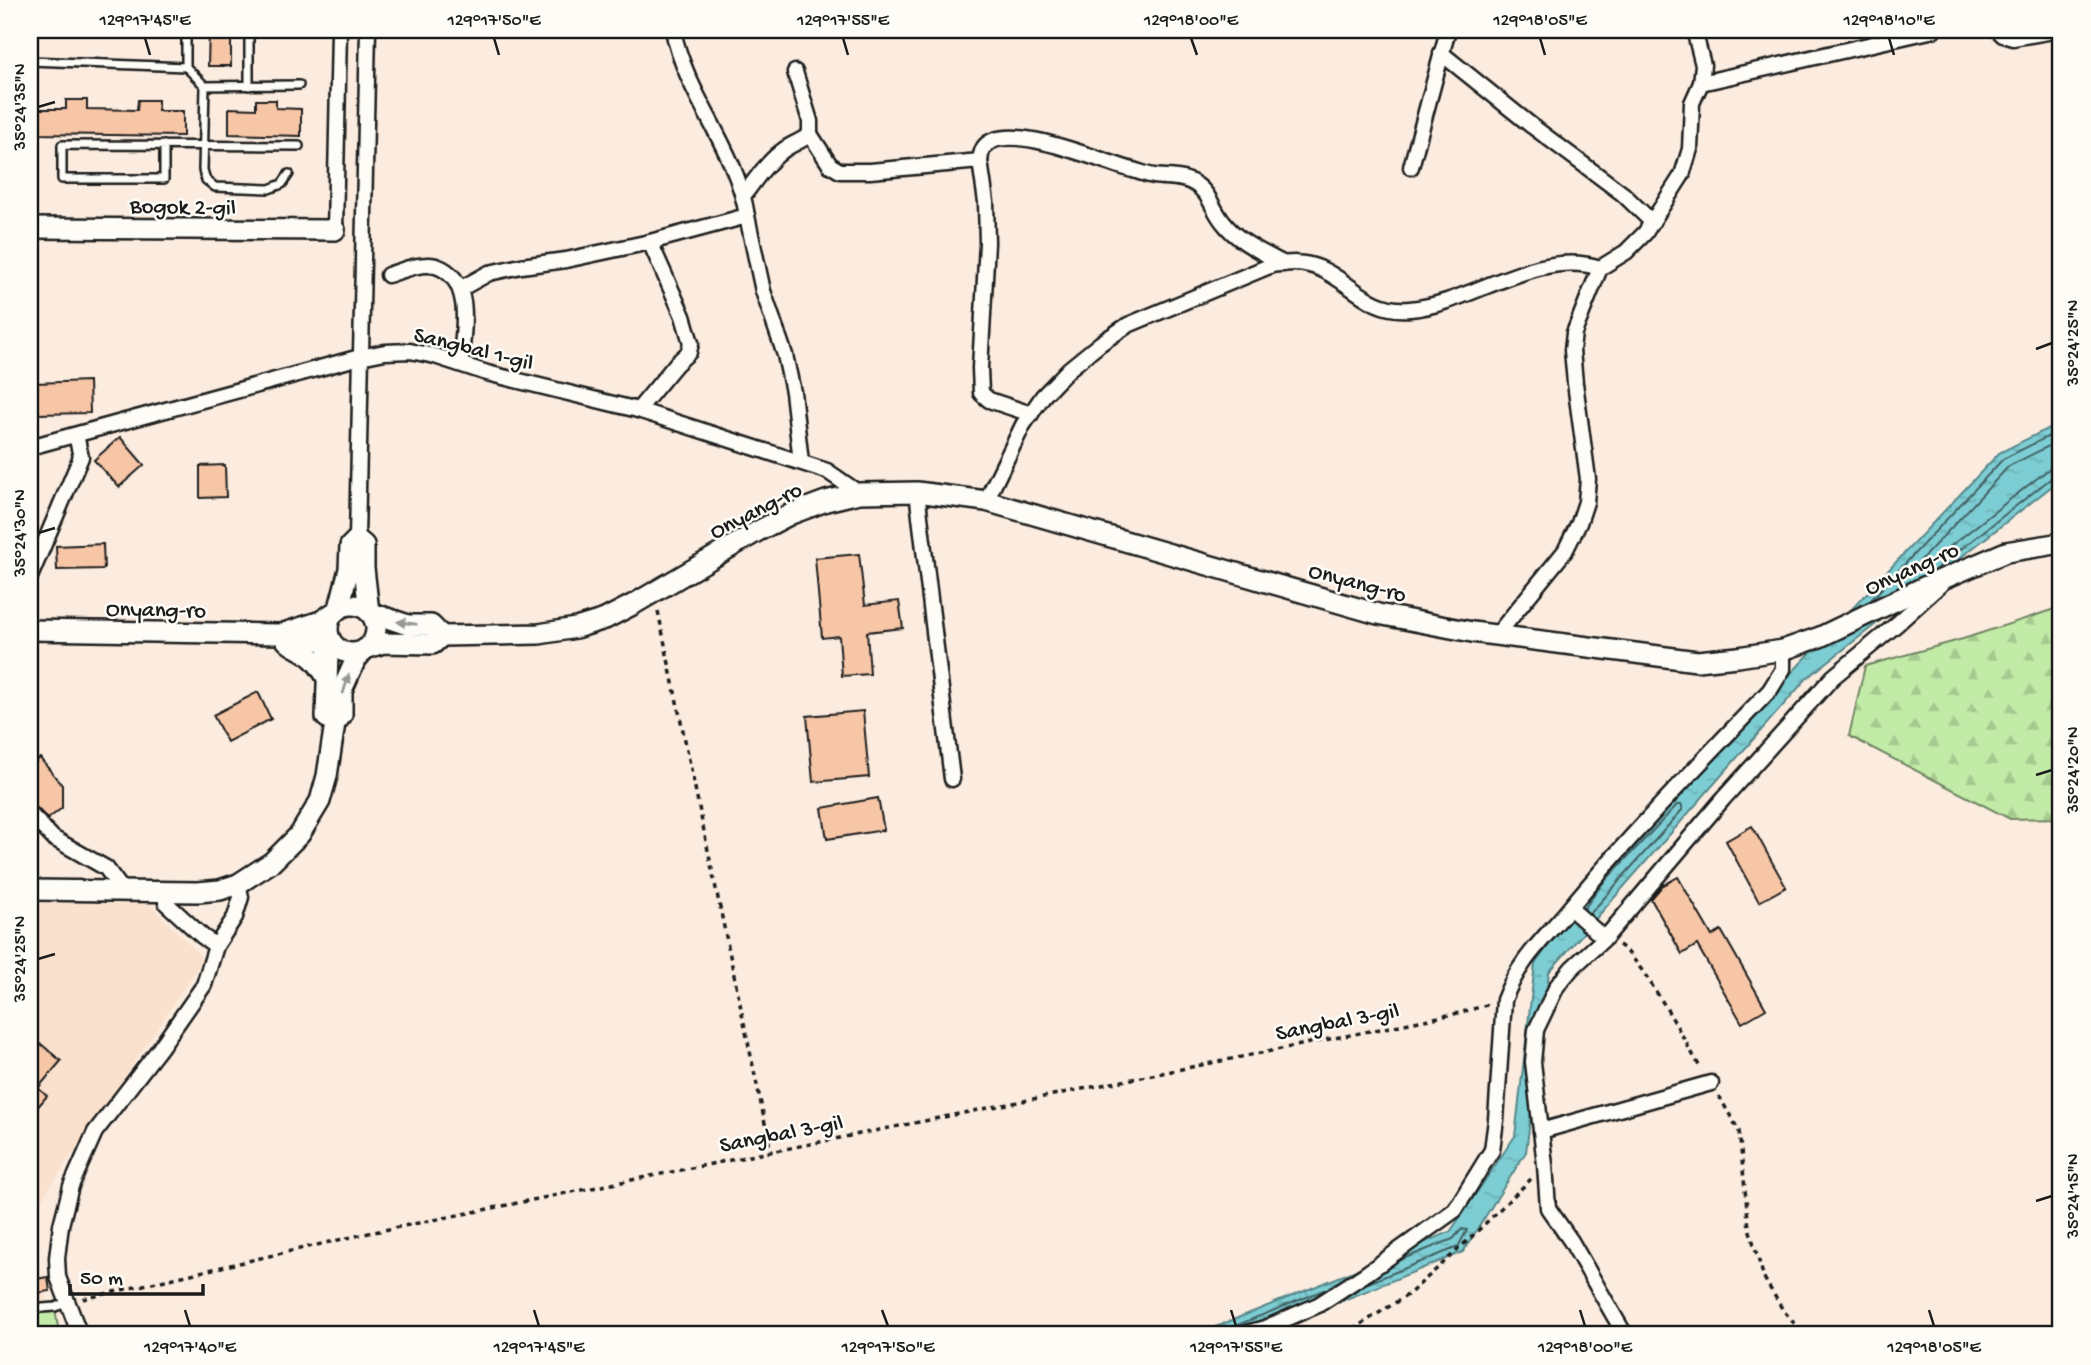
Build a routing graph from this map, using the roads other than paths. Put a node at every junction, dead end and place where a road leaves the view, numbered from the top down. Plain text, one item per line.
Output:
1 (186, 30) edge
2 (249, 30) edge
3 (340, 30) edge
4 (368, 30) edge
5 (673, 30) edge
6 (1448, 30) edge
7 (1694, 30) edge
8 (1934, 30) edge
9 (1997, 30) edge
10 (2059, 30) edge
11 (1441, 53) junction
12 (30, 61) edge
13 (186, 67) junction
14 (795, 72) dead end
15 (1702, 83) junction
16 (299, 85) dead end
17 (205, 86) junction
18 (249, 86) junction
19 (810, 134) junction
20 (164, 145) junction
21 (204, 145) junction
22 (299, 146) dead end
23 (980, 161) junction
24 (1411, 167) dead end
25 (289, 174) dead end
26 (744, 195) junction
27 (747, 216) junction
28 (1652, 222) junction
29 (30, 228) edge
30 (335, 230) joint
31 (650, 242) junction
32 (1284, 264) junction
33 (1600, 268) junction
34 (388, 275) dead end
35 (460, 289) junction
36 (360, 357) junction
37 (460, 364) junction
38 (638, 410) junction
39 (1031, 414) junction
40 (76, 435) junction
41 (30, 447) edge
42 (801, 462) junction
43 (917, 492) junction
44 (859, 494) junction
45 (986, 501) junction
46 (357, 539) junction
47 (2061, 543) edge
48 (1949, 576) junction
49 (30, 577) edge
50 (336, 610) junction
51 (369, 612) junction
52 (30, 630) edge
53 (281, 634) junction
54 (442, 636) junction
55 (1496, 636) junction
56 (331, 641) junction
57 (365, 649) junction
58 (1783, 650) junction
59 (327, 678) junction
60 (335, 723) junction
61 (952, 779) dead end
62 (30, 814) edge
63 (238, 884) junction
64 (30, 890) edge
65 (123, 891) junction
66 (166, 892) junction
67 (1572, 911) junction
68 (1602, 934) junction
69 (216, 946) junction
70 (1711, 1083) road end
71 (1541, 1131) junction
72 (67, 1303) junction
73 (30, 1309) edge
74 (79, 1335) edge
75 (1240, 1335) edge
76 (1625, 1335) edge

1 - 13 lane
2 - 18 lane
3 - 30 street
4 - 36 street
5 - 26 street
6 - 11 street
7 - 15 street
8 - 15 street
9 - 10 street
11 - 24 street
11 - 28 street
12 - 13 lane
13 - 17 lane
14 - 19 street
15 - 28 street
16 - 18 lane
17 - 18 lane
17 - 21 lane
19 - 23 street
19 - 26 street
20 - 20 lane
20 - 21 lane
21 - 22 lane
21 - 25 lane
23 - 32 street
23 - 39 street
26 - 27 street
27 - 31 street
27 - 42 street
28 - 33 street
29 - 30 main road, Bogok 2-gil
31 - 35 street
31 - 38 street
32 - 33 street
32 - 39 street
33 - 55 street
34 - 35 street
35 - 37 street
36 - 37 street, Sangbal 1-gil
36 - 40 street, Sangbal 1-gil
36 - 46 street
37 - 38 street, Sangbal 1-gil
38 - 42 street, Sangbal 1-gil
39 - 45 street
40 - 41 street, Sangbal 1-gil
40 - 49 street
42 - 44 street, Sangbal 1-gil
43 - 44 main road, Onyang-ro
43 - 45 main road, Onyang-ro
43 - 61 street
44 - 54 main road, Onyang-ro
45 - 55 main road, Onyang-ro
46 - 50 main road
46 - 51 main road
47 - 48 main road, Onyang-ro
48 - 58 main road, Onyang-ro
48 - 68 street
50 - 51 main road
50 - 53 main road
50 - 56 main road
54 -> 51 main road
51 - 57 main road
52 - 53 main road, Onyang-ro
53 - 56 main road
53 - 59 main road
54 - 57 main road
55 - 58 main road, Onyang-ro
56 - 57 main road
56 - 59 main road
60 -> 57 main road
58 - 67 street
59 - 60 main road
60 - 63 main road
62 - 65 street
63 - 66 main road
63 - 69 street
64 - 65 main road
65 - 66 main road
66 - 69 street
67 - 68 street
67 - 75 street
68 - 71 street
69 - 72 street
70 - 71 street
71 - 76 street
72 - 73 lane
72 - 74 street

